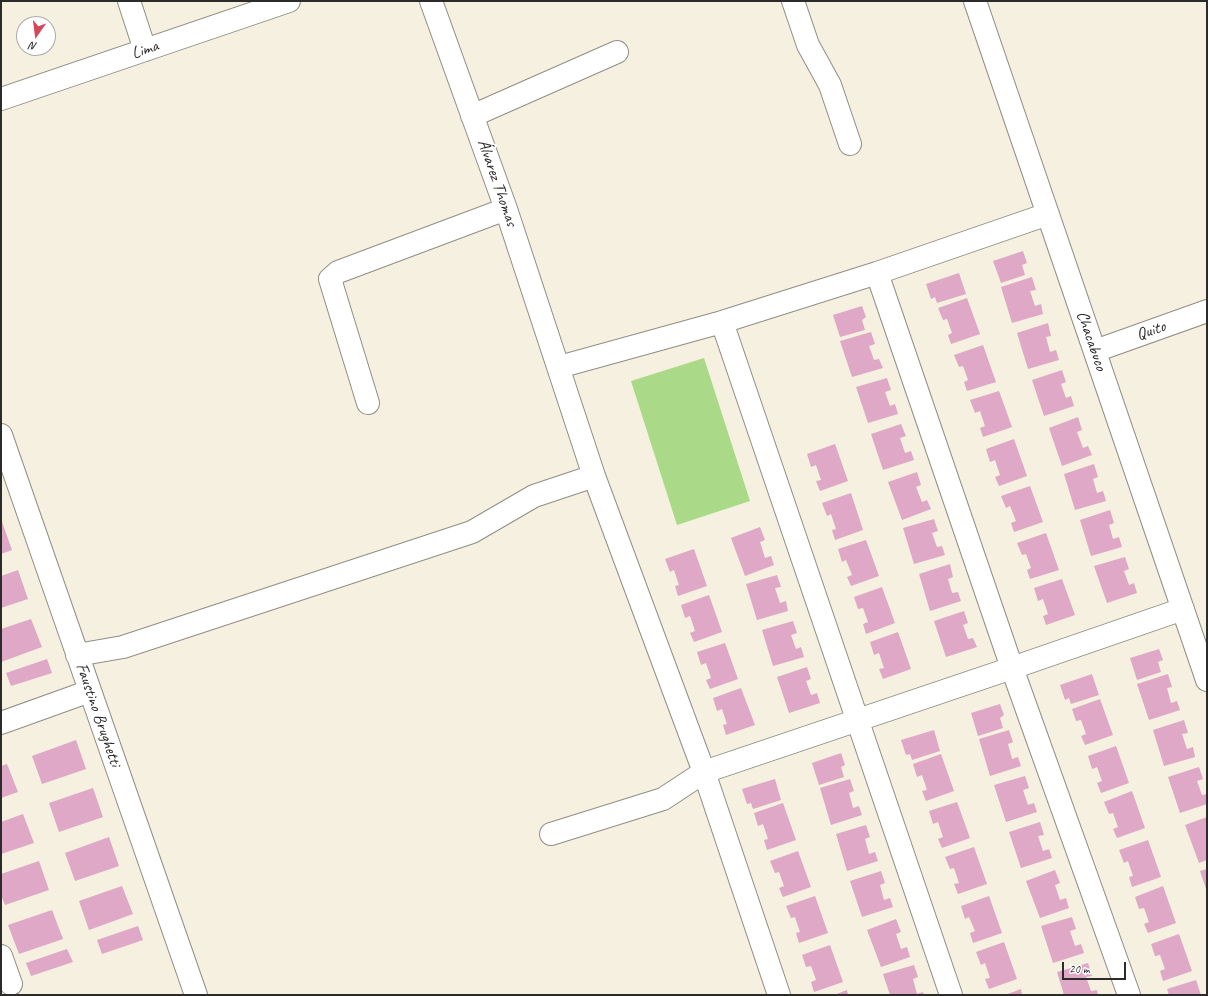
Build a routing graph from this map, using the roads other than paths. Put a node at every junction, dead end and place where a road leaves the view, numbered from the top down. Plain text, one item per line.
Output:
1 (129, 1) edge
2 (289, 1) edge
3 (431, 1) edge
4 (793, 1) edge
5 (975, 1) edge
6 (145, 50) junction
7 (617, 52) dead end
8 (1, 99) edge
9 (472, 116) junction
10 (850, 144) dead end
11 (506, 209) junction
12 (1048, 214) junction
13 (877, 273) junction
14 (1207, 311) edge
15 (722, 322) junction
16 (1095, 351) junction
17 (559, 367) junction
18 (368, 403) dead end
19 (1, 435) edge
20 (594, 476) junction
21 (1182, 609) junction
22 (78, 655) junction
23 (1012, 668) junction
24 (1207, 680) edge
25 (90, 691) junction
26 (858, 720) junction
27 (1, 723) edge
28 (704, 772) junction
29 (551, 834) dead end
30 (1, 956) edge
31 (11, 984) dead end
32 (196, 995) edge
33 (779, 995) edge
34 (952, 995) edge
35 (1129, 995) edge

1 - 6 street
2 - 6 street, Lima
3 - 9 street, Álvarez Thomas
4 - 10 street
5 - 12 street, Chacabuco
6 - 8 street, Lima
7 - 9 street
9 - 11 street, Álvarez Thomas
11 - 17 street, Álvarez Thomas
11 - 18 street
12 - 13 street
12 - 16 street, Chacabuco
13 - 15 street
13 - 23 street
14 - 16 street, Quito
15 - 17 street
15 - 26 street
16 - 21 street, Chacabuco
17 - 20 street, Álvarez Thomas
19 - 22 street, Faustino Brughetti
20 - 22 street
20 - 28 street, Álvarez Thomas
21 - 23 street
21 - 24 street, Chacabuco
22 - 25 street, Faustino Brughetti
23 - 26 street
23 - 35 street
25 - 27 street
25 - 32 street, Faustino Brughetti
26 - 28 street
26 - 34 street
28 - 29 street
28 - 33 street, Álvarez Thomas
30 - 31 street

